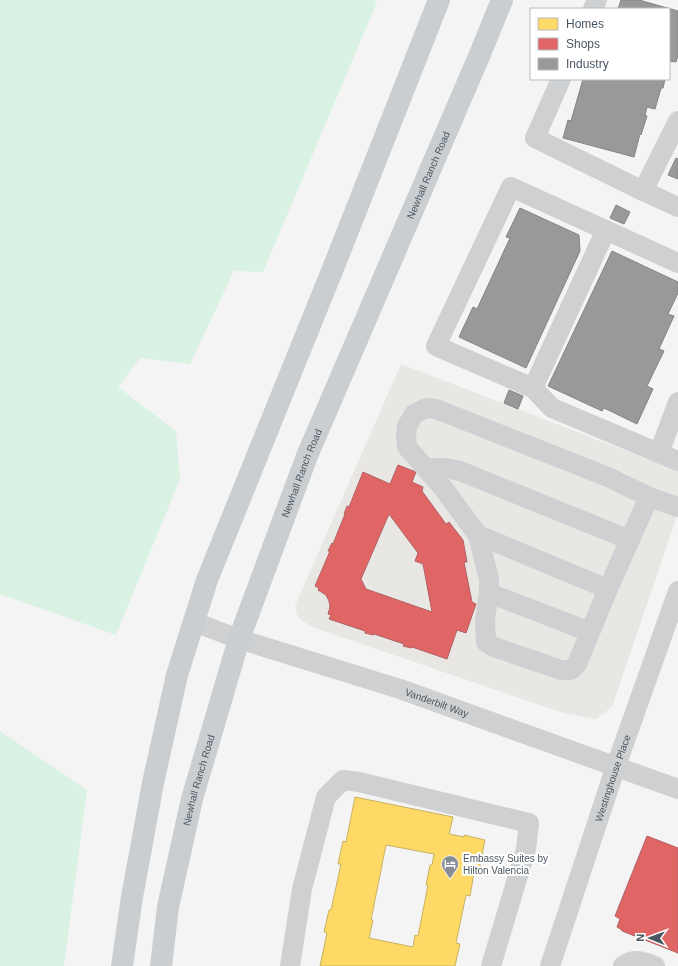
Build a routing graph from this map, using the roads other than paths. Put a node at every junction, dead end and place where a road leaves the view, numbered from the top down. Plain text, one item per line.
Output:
1 (439, 0) edge
2 (502, 0) edge
3 (561, 80) edge
4 (678, 121) edge
5 (643, 191) junction
6 (678, 208) edge
7 (606, 230) junction
8 (678, 263) edge
9 (533, 388) junction
10 (678, 402) edge
11 (659, 453) junction
12 (678, 461) edge
13 (427, 468) junction
14 (649, 497) junction
15 (678, 507) edge
16 (478, 535) junction
17 (630, 540) junction
18 (608, 589) junction
19 (678, 591) edge
20 (489, 593) junction
21 (194, 622) junction
22 (590, 632) junction
23 (240, 639) junction
24 (616, 766) junction
25 (678, 789) edge
26 (122, 966) edge
27 (161, 966) edge
28 (290, 966) edge
29 (491, 966) edge
30 (550, 966) edge
31 (623, 966) edge
32 (655, 966) edge

1 - 21 main road
2 - 23 main road, Newhall Ranch Road
3 - 5 street
4 - 5 street
5 - 6 street
7 - 8 street
7 - 9 street
7 - 9 street
9 - 11 street
10 - 11 street
11 - 12 street
13 - 14 street
13 - 16 street
13 - 17 street
14 - 15 street
14 - 17 street
16 - 18 street
16 - 20 street
17 - 18 street
18 - 22 street
19 - 24 street, Westinghouse Place
20 - 22 street
20 - 22 street
21 - 23 street, Vanderbilt Way
21 - 26 main road
23 - 24 street, Vanderbilt Way
23 - 27 main road, Newhall Ranch Road
24 - 25 street, Vanderbilt Way
24 - 30 street, Westinghouse Place
28 - 29 street
31 - 32 street

